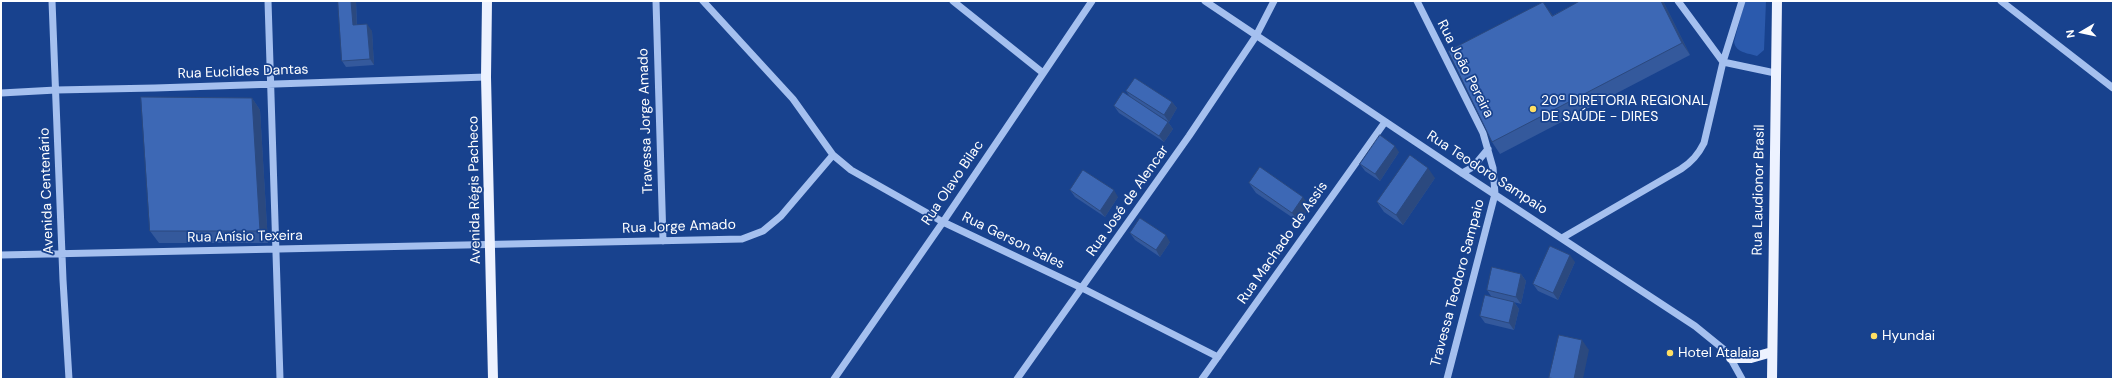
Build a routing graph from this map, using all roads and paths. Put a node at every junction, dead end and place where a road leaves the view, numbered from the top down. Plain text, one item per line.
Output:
1 (52, 1) edge
2 (268, 1) edge
3 (487, 1) edge
4 (656, 1) edge
5 (703, 1) edge
6 (953, 1) edge
7 (1092, 1) edge
8 (1205, 1) edge
9 (1274, 1) edge
10 (1417, 1) edge
11 (1678, 1) edge
12 (1742, 1) edge
13 (1777, 1) edge
14 (2002, 1) edge
15 (2011, 4) edge
16 (1256, 36) junction
17 (1723, 62) junction
18 (1043, 73) junction
19 (1775, 73) junction
20 (486, 77) junction
21 (271, 84) junction
22 (2113, 88) edge
23 (56, 90) junction
24 (1, 93) edge
25 (1385, 122) junction
26 (1488, 149) junction
27 (833, 155) junction
28 (1462, 173) junction
29 (1495, 194) junction
30 (943, 222) junction
31 (1562, 238) junction
32 (663, 241) junction
33 (490, 246) junction
34 (276, 250) junction
35 (1, 255) edge
36 (62, 255) junction
37 (1082, 288) junction
38 (1772, 352) junction
39 (1218, 357) junction
40 (1731, 358) junction
41 (69, 379) edge
42 (280, 379) edge
43 (493, 379) edge
44 (834, 379) edge
45 (1017, 379) edge
46 (1202, 379) edge
47 (1447, 379) edge
48 (1742, 379) edge
49 (1772, 379) edge

1 - 23 street, Avenida Centenário
2 - 21 street
3 - 20 main road, Avenida Régis Pacheco
4 - 32 street, Travessa Jorge Amado
5 - 27 street, Rua Gerson Sales
6 - 18 street
7 - 18 street, Rua Olavo Bilac
8 - 16 street, Rua Teodoro Sampaio
9 - 16 street, Rua José de Alencar
10 - 26 street, Rua João Pereira
11 - 17 street
12 - 17 street
13 - 19 main road, Rua Laudionor Brasil
14 - 15 street
15 - 22 street
16 - 25 street, Rua Teodoro Sampaio
16 - 37 street, Rua José de Alencar
17 - 19 street
17 - 31 street
18 - 30 street, Rua Olavo Bilac
19 - 38 main road, Rua Laudionor Brasil
20 - 21 street, Rua Euclides Dantas
20 - 33 main road, Avenida Régis Pacheco
21 - 23 street, Rua Euclides Dantas
21 - 34 street
23 - 24 street, Rua Euclides Dantas
23 - 36 street, Avenida Centenário
25 - 28 street, Rua Teodoro Sampaio
25 - 39 street, Rua Machado de Assis
26 - 28 street
26 - 29 street, Rua João Pereira
27 - 30 street, Rua Gerson Sales
27 - 32 street, Rua Jorge Amado
28 - 29 street, Rua Teodoro Sampaio
29 - 31 street, Rua Teodoro Sampaio
29 - 47 street, Travessa Teodoro Sampaio
30 - 37 street, Rua Gerson Sales
30 - 44 street, Rua Olavo Bilac
31 - 40 street, Rua Teodoro Sampaio
32 - 33 street, Rua Jorge Amado
33 - 34 street, Rua Anísio Texeira
33 - 43 main road, Avenida Régis Pacheco
34 - 36 street, Rua Anísio Texeira
34 - 42 street
35 - 36 street, Rua Anísio Texeira
36 - 41 street, Avenida Centenário
37 - 39 street, Rua Gerson Sales
37 - 45 street, Rua José de Alencar
38 - 40 main road
38 - 49 main road, Rua Laudionor Brasil
39 - 46 street, Rua Machado de Assis
40 - 48 street, Rua Teodoro Sampaio

